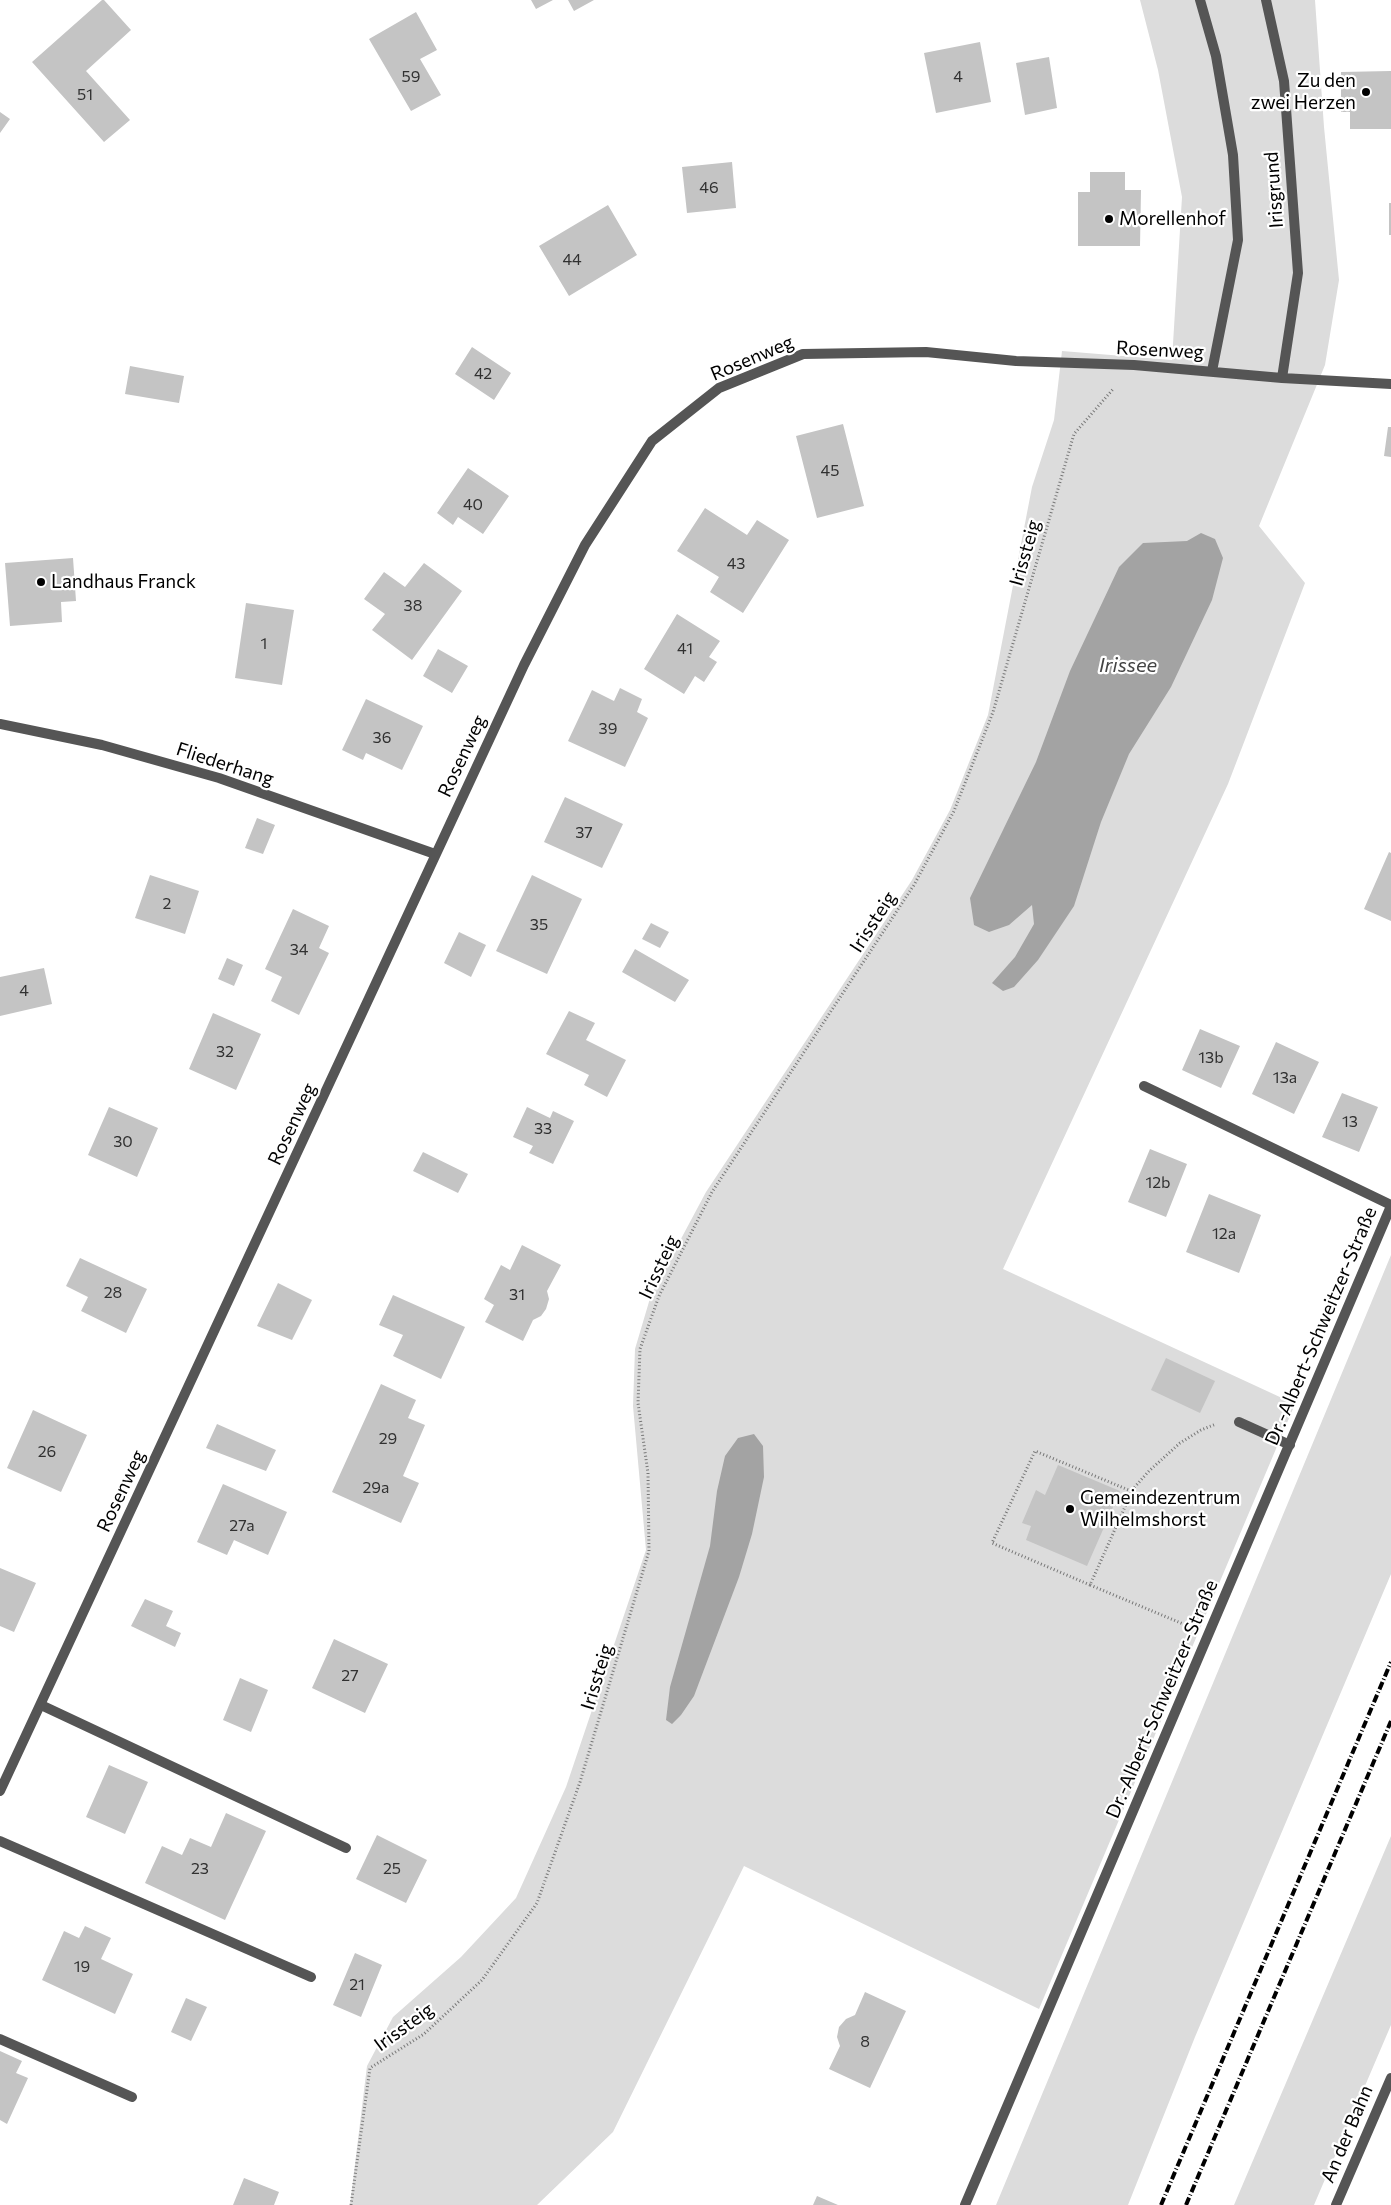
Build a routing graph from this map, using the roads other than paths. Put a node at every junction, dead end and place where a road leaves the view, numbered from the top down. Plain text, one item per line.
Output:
1 (1200, 0) edge
2 (1266, 0) edge
3 (1212, 371) junction
4 (1282, 378) junction
5 (1391, 384) edge
6 (0, 724) edge
7 (435, 854) junction
8 (1144, 1086) dead end
9 (1391, 1205) edge
10 (1239, 1422) road end
11 (1290, 1445) junction
12 (41, 1705) junction
13 (0, 1791) edge
14 (0, 1840) edge
15 (346, 1848) dead end
16 (311, 1977) dead end
17 (0, 2039) edge
18 (1391, 2078) edge
19 (132, 2097) dead end
20 (965, 2205) edge
21 (1336, 2205) edge

1 - 3 street, Irisgrund
2 - 4 street, Irisgrund
3 - 4 street, Rosenweg
3 - 7 street, Rosenweg
4 - 5 street, Rosenweg
6 - 7 street, Fliederhang
7 - 12 street, Rosenweg
8 - 9 street
9 - 11 street, Dr.-Albert-Schweitzer-Straße
10 - 11 street
11 - 20 street, Dr.-Albert-Schweitzer-Straße
12 - 13 street, Rosenweg
12 - 15 street
14 - 16 street
17 - 19 street
18 - 21 street, An der Bahn

